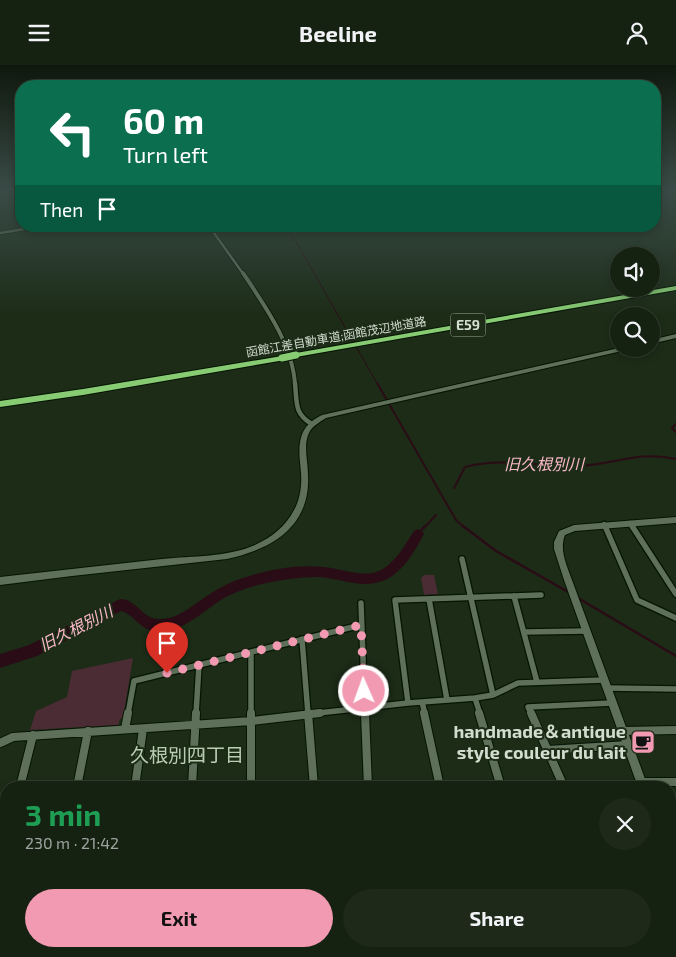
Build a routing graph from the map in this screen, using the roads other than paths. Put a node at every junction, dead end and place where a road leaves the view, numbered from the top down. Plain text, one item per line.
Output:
1 (214, 232) edge
2 (676, 288) edge
3 (676, 336) edge
4 (660, 340) edge
5 (610, 352) edge
6 (0, 405) edge
7 (312, 424) junction
8 (676, 520) edge
9 (630, 523) junction
10 (604, 525) junction
11 (462, 559) dead end
12 (0, 581) edge
13 (676, 594) edge
14 (541, 595) dead end
15 (514, 596) junction
16 (472, 598) junction
17 (429, 599) junction
18 (361, 603) dead end
19 (676, 618) edge
20 (361, 625) junction
21 (586, 631) junction
22 (524, 632) junction
23 (302, 639) junction
24 (251, 652) junction
25 (199, 665) junction
26 (537, 682) junction
27 (606, 684) junction
28 (676, 689) edge
29 (493, 695) junction
30 (475, 697) junction
31 (447, 700) junction
32 (422, 702) junction
33 (408, 703) junction
34 (612, 703) junction
35 (364, 708) junction
36 (308, 715) junction
37 (251, 721) junction
38 (196, 725) junction
39 (125, 729) junction
40 (143, 729) junction
41 (676, 730) edge
42 (88, 731) junction
43 (622, 731) junction
44 (33, 735) junction
45 (0, 743) edge
46 (628, 745) junction
47 (547, 750) junction
48 (22, 781) edge
49 (78, 781) edge
50 (136, 781) edge
51 (192, 781) edge
52 (251, 781) edge
53 (314, 781) edge
54 (368, 781) edge
55 (439, 781) edge
56 (499, 781) edge
57 (561, 781) edge
58 (642, 781) edge

1 - 7 street
2 - 6 highway, 函館江差自動車道;函館茂辺地道路 / E59, bridge
3 - 4 street
5 - 7 street
7 - 12 street
8 - 9 street
9 - 10 street
9 - 13 street
10 - 19 street
10 - 21 street
11 - 16 street
14 - 15 street
15 - 16 street
15 - 22 street
16 - 17 street
16 - 29 street
17 - 31 street
17 - 33 street
18 - 20 street
20 - 23 street
20 - 35 street
21 - 22 street
21 - 27 street
22 - 26 street
23 - 24 street
23 - 36 street
24 - 25 street
24 - 37 street
25 - 38 street
25 - 39 street
26 - 27 street
26 - 29 street
27 - 28 street
27 - 34 street
29 - 30 street
30 - 31 street
30 - 56 street
31 - 32 street
32 - 33 street
32 - 55 street
33 - 35 street
34 - 43 street
34 - 47 street
35 - 36 street
35 - 54 street
36 - 37 street
36 - 53 street
37 - 38 street
37 - 52 street
38 - 40 street
38 - 51 street
39 - 40 street
39 - 42 street
40 - 50 street
41 - 43 street
42 - 44 street
42 - 49 street
43 - 46 street
44 - 45 street
44 - 48 street
46 - 47 street
46 - 58 street
47 - 57 street

